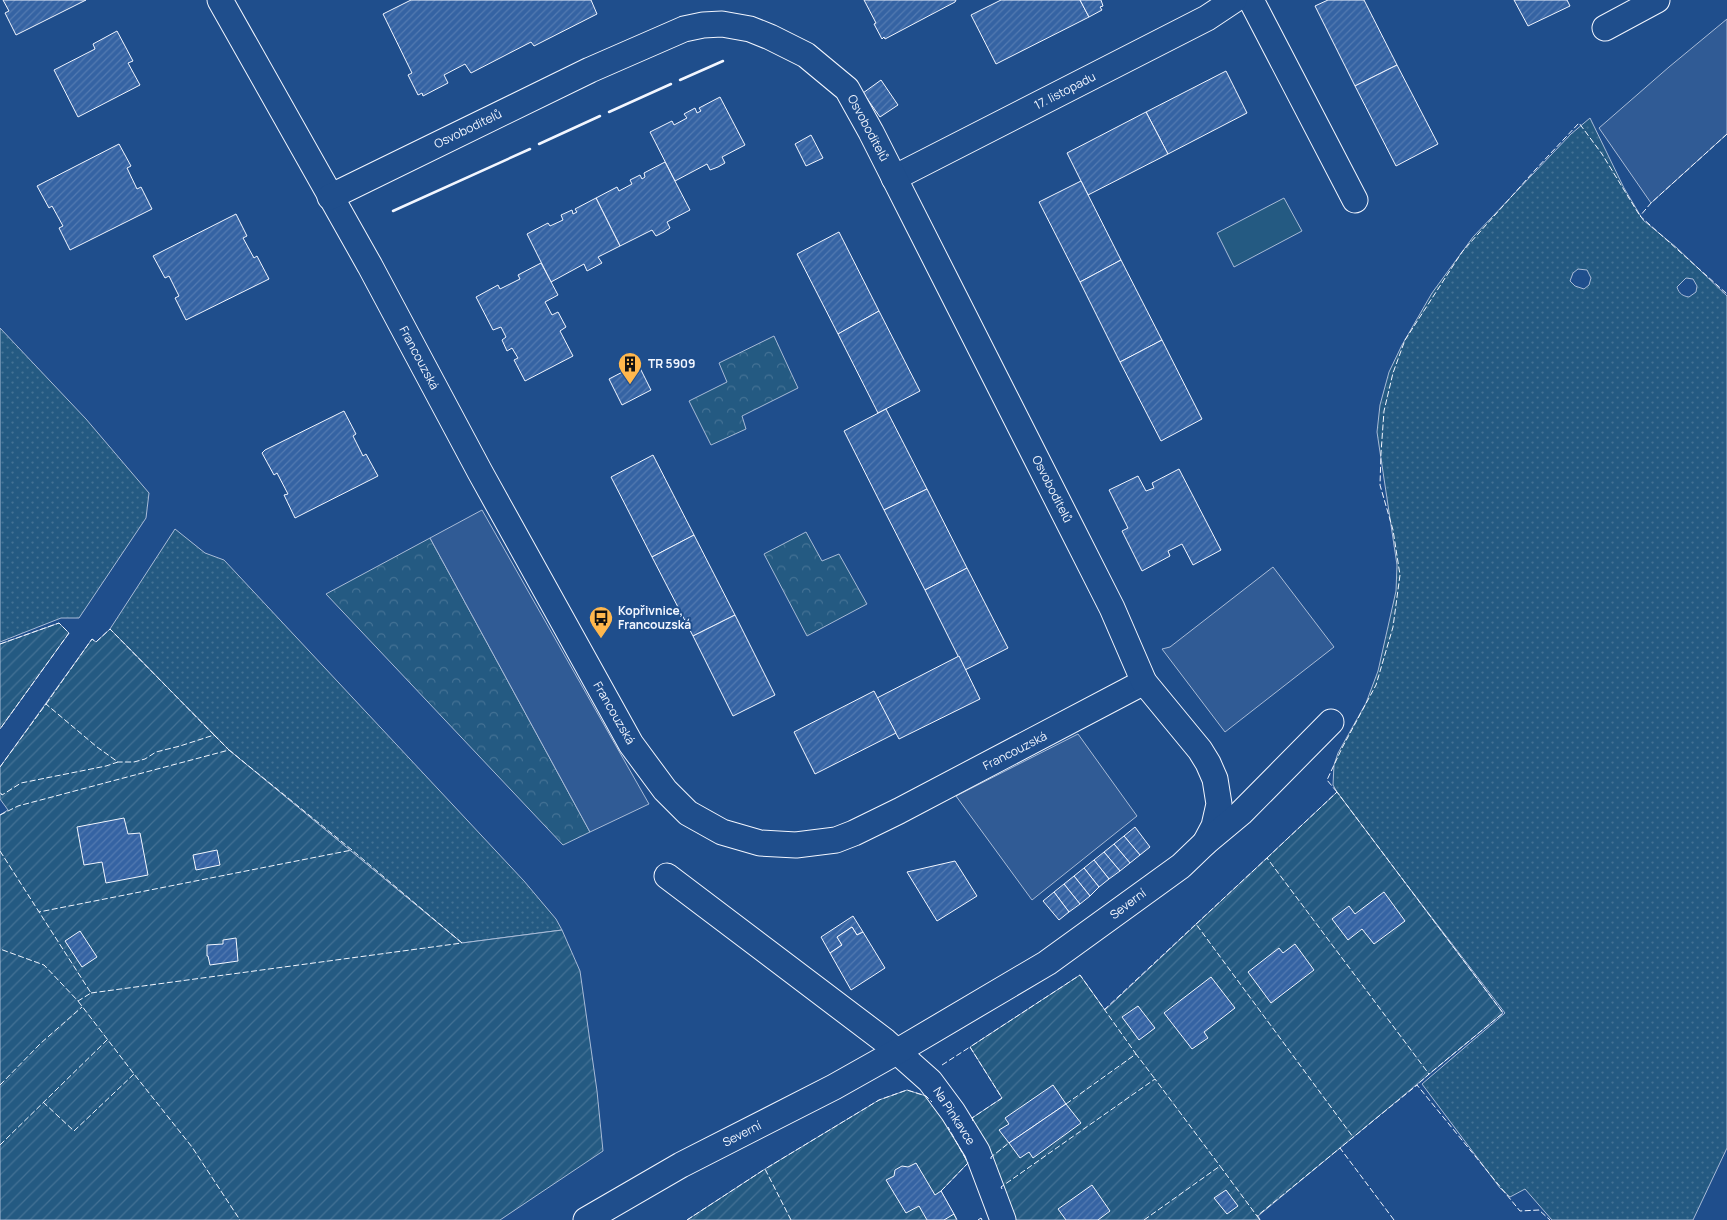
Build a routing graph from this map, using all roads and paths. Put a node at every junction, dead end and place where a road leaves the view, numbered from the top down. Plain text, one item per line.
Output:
1 (220, 0) edge
2 (1234, 0) edge
3 (1251, 0) edge
4 (1646, 3) edge
5 (1605, 28) dead end
6 (894, 178) junction
7 (330, 197) junction
8 (1355, 200) dead end
9 (1144, 682) junction
10 (1331, 722) dead end
11 (1204, 843) junction
12 (667, 876) dead end
13 (898, 1052) junction
14 (593, 1216) edge
15 (1003, 1220) edge

1 - 7 street, Francouzská
2 - 6 street, 17. listopadu
3 - 8 street
4 - 5 street
6 - 7 street, Osvoboditelů
6 - 9 street, Osvoboditelů
7 - 9 street, Francouzská
9 - 11 street
10 - 11 street, Severní
11 - 13 street, Severní
12 - 13 street
13 - 14 street, Severní
13 - 15 street, Na Pinkavce

